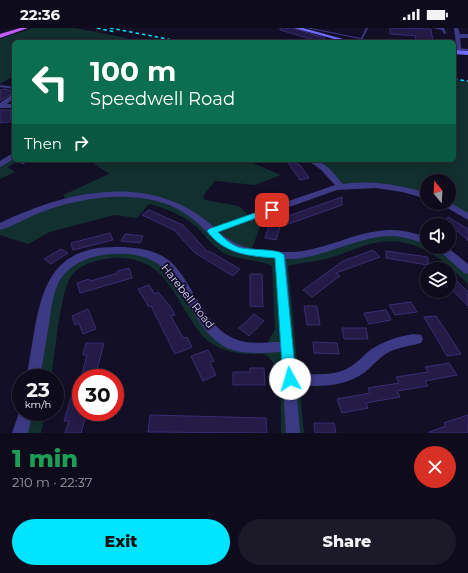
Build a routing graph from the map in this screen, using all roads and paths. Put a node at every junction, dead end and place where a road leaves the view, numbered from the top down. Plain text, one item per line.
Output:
1 (21, 28) edge
2 (296, 28) edge
3 (307, 28) edge
4 (367, 28) edge
5 (433, 28) edge
6 (456, 28) edge
7 (445, 33) dead end
8 (0, 36) edge
9 (457, 36) junction
10 (468, 36) edge
11 (343, 40) edge
12 (361, 40) edge
13 (468, 50) edge
14 (458, 51) edge
15 (468, 53) edge
16 (1, 86) edge
17 (12, 88) edge
18 (12, 96) edge
19 (0, 106) edge
20 (12, 106) edge
21 (12, 157) edge
22 (314, 162) edge
23 (0, 164) edge
24 (340, 187) junction
25 (420, 194) edge
26 (456, 210) edge
27 (468, 217) edge
28 (0, 227) edge
29 (212, 231) junction
30 (420, 239) edge
31 (449, 254) edge
32 (280, 255) junction
33 (468, 270) edge
34 (417, 339) dead end
35 (286, 347) junction
36 (35, 369) edge
37 (290, 379) junction
38 (23, 421) edge
39 (20, 433) edge
40 (293, 433) edge

1 - 8 main road
2 - 11 main road
3 - 12 lane
4 - 12 lane
5 - 7 lane
6 - 9 street
9 - 10 street
9 - 14 street
13 - 14 lane
14 - 15 main road
16 - 17 lane
18 - 19 street
19 - 20 street
21 - 23 street
22 - 24 street
24 - 25 street
24 - 29 street
26 - 27 street
28 - 29 street
29 - 32 street
30 - 32 street
31 - 33 street
32 - 35 street
34 - 37 street
35 - 36 street, Harebell Road
35 - 37 street
37 - 40 street
38 - 39 street

